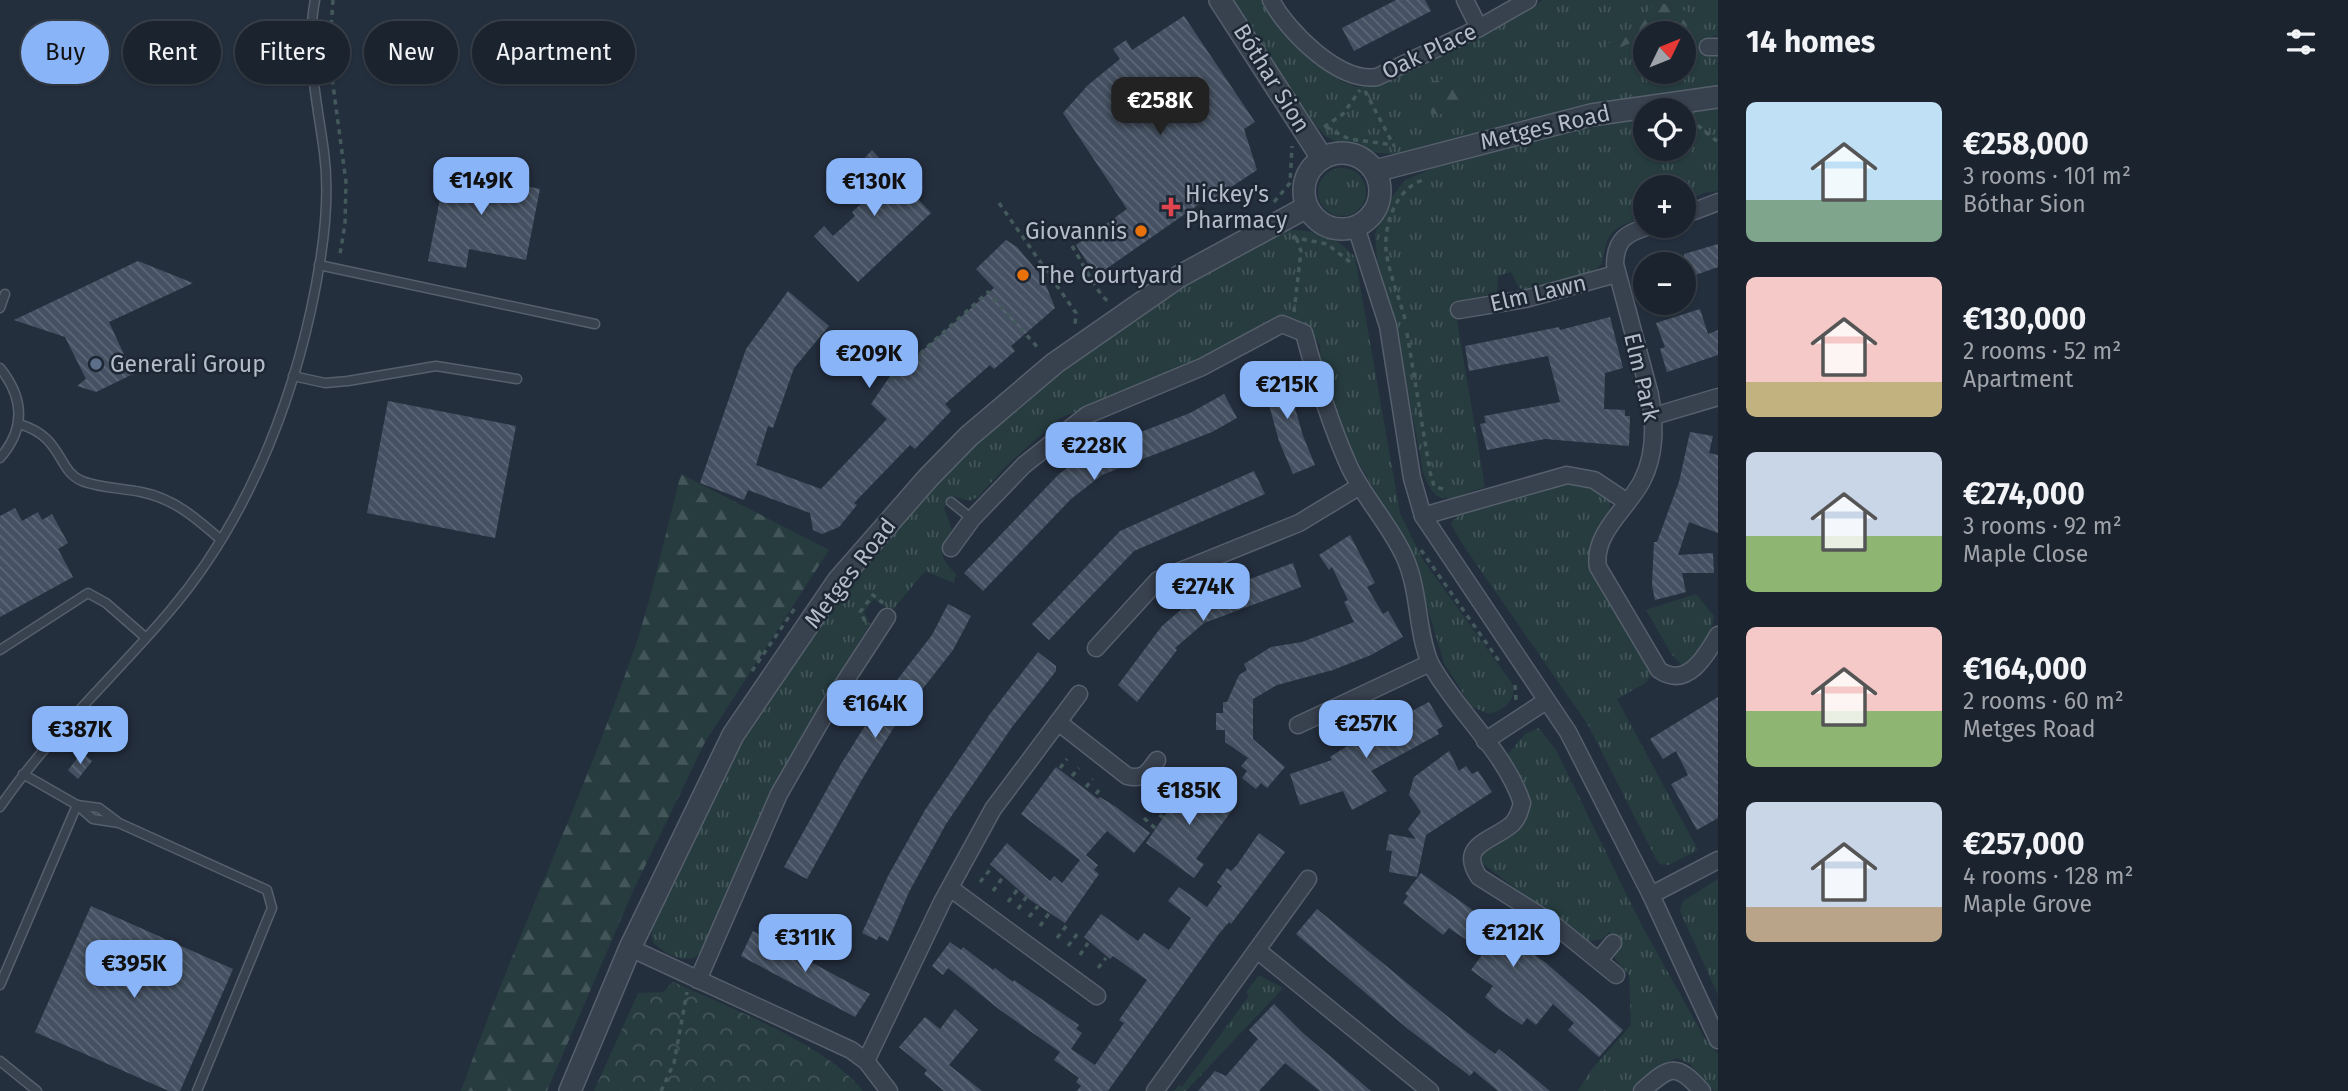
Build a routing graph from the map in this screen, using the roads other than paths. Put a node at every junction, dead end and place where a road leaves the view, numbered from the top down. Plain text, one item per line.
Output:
1 (315, 0) edge
2 (1220, 0) edge
3 (1270, 0) edge
4 (1465, 0) edge
5 (1528, 0) edge
6 (1479, 28) junction
7 (1718, 97) edge
8 (1322, 158) junction
9 (1375, 172) junction
10 (1718, 202) edge
11 (1307, 207) junction
12 (1696, 210) edge
13 (1356, 227) junction
14 (1633, 232) edge
15 (319, 265) junction
16 (1616, 274) junction
17 (5, 294) dead end
18 (0, 308) edge
19 (1459, 310) dead end
20 (595, 324) dead end
21 (0, 368) edge
22 (293, 376) junction
23 (517, 379) dead end
24 (1718, 397) edge
25 (1654, 416) junction
26 (19, 424) junction
27 (0, 458) edge
28 (1360, 486) junction
29 (951, 502) dead end
30 (1627, 502) junction
31 (1423, 516) junction
32 (972, 519) junction
33 (220, 538) junction
34 (951, 548) dead end
35 (887, 617) dead end
36 (1718, 635) edge
37 (145, 637) junction
38 (1096, 648) dead end
39 (0, 650) edge
40 (1430, 663) junction
41 (1079, 694) dead end
42 (1546, 701) junction
43 (1058, 722) junction
44 (1298, 724) dead end
45 (1485, 741) junction
46 (1157, 760) dead end
47 (23, 774) junction
48 (77, 805) junction
49 (0, 807) edge
50 (1718, 860) edge
51 (1308, 879) dead end
52 (950, 888) junction
53 (1651, 895) junction
54 (1612, 943) dead end
55 (630, 948) junction
56 (1257, 950) junction
57 (1598, 960) junction
58 (1616, 975) dead end
59 (694, 978) junction
60 (0, 985) edge
61 (1097, 996) dead end
62 (1718, 1040) edge
63 (0, 1061) edge
64 (866, 1061) junction
65 (37, 1091) edge
66 (197, 1091) edge
67 (570, 1091) edge
68 (889, 1091) edge
69 (1155, 1091) edge
70 (1430, 1091) edge
71 (1642, 1091) edge
72 (1702, 1091) edge

1 - 15 lane
2 - 8 street, Bóthar Sion
3 - 6 street, Oak Place
4 - 6 street
5 - 6 street, Oak Place
7 - 9 street, Metges Road
8 - 9 street
8 - 11 street
9 - 13 street
10 - 12 street
11 - 13 street
11 - 55 street, Metges Road
13 - 31 street
14 - 16 street, Elm Park
15 - 20 lane
15 - 22 lane
16 - 19 street, Elm Lawn
16 - 25 street, Elm Park
17 - 18 lane
21 - 26 lane
22 - 23 lane
22 - 33 lane
24 - 25 street
25 - 30 street, Elm Park
26 - 27 lane
26 - 33 lane
28 - 32 street
28 - 38 street
28 - 40 street
29 - 32 lane
30 - 31 street
30 - 36 street, Elm Park
31 - 42 street
32 - 34 street
33 - 37 lane
35 - 59 street
37 - 39 lane
37 - 47 lane
40 - 44 street
40 - 45 street
41 - 43 street
42 - 45 street
42 - 53 street
43 - 46 street
43 - 52 street
45 - 57 street
47 - 48 lane
47 - 49 lane
48 - 60 lane
48 - 66 lane
50 - 53 street
51 - 56 street
52 - 61 street
52 - 64 street
53 - 62 street
54 - 57 street
55 - 59 street
55 - 67 street, Metges Road
56 - 69 street
56 - 70 street
57 - 58 street
59 - 64 street
63 - 65 lane
64 - 68 street
71 - 72 street

